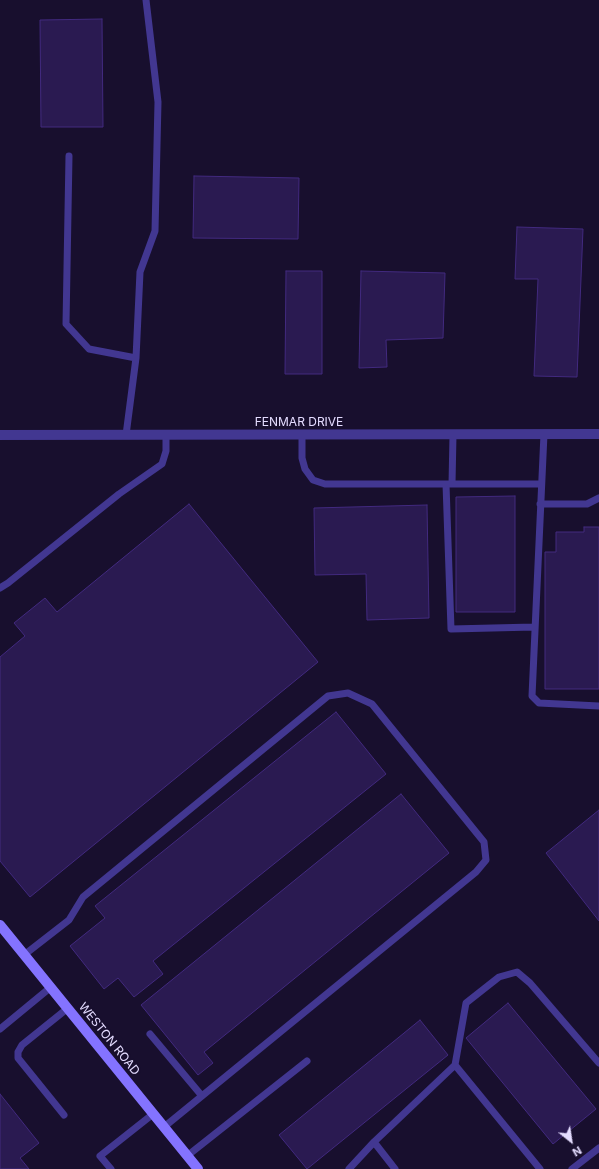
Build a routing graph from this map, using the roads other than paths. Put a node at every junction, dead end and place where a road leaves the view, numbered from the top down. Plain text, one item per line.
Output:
1 (146, 0) edge
2 (70, 156) dead end
3 (136, 358) junction
4 (453, 434) junction
5 (544, 434) junction
6 (599, 434) edge
7 (0, 435) edge
8 (126, 435) junction
9 (166, 435) junction
10 (302, 435) junction
11 (449, 484) junction
12 (541, 484) junction
13 (599, 498) edge
14 (540, 504) junction
15 (0, 588) edge
16 (534, 628) junction
17 (599, 706) edge
18 (0, 925) edge
19 (24, 955) junction
20 (51, 987) junction
21 (68, 1008) junction
22 (0, 1029) edge
23 (150, 1034) dead end
24 (307, 1061) dead end
25 (599, 1063) edge
26 (455, 1065) junction
27 (202, 1096) junction
28 (153, 1114) junction
29 (64, 1115) dead end
30 (164, 1127) junction
31 (374, 1142) junction
32 (599, 1148) edge
33 (188, 1156) junction
34 (111, 1169) edge
35 (198, 1169) edge
36 (349, 1169) edge
37 (395, 1169) edge
38 (540, 1169) edge
39 (572, 1169) edge

1 - 3 lane
2 - 3 lane
3 - 8 lane
4 - 5 street, FENMAR DRIVE
4 - 10 street, FENMAR DRIVE
4 - 11 lane
5 - 6 street, FENMAR DRIVE
5 - 12 lane
7 - 8 street, FENMAR DRIVE
8 - 9 street, FENMAR DRIVE
9 - 10 street, FENMAR DRIVE
9 - 15 lane
10 - 11 lane
11 - 12 lane
11 - 16 lane
12 - 14 lane
13 - 14 lane
14 - 16 lane
16 - 17 lane
18 - 19 main road, WESTON ROAD
19 - 20 main road, WESTON ROAD
19 - 27 lane
20 - 21 main road, WESTON ROAD
20 - 22 lane
21 - 28 main road, WESTON ROAD
21 - 29 lane
23 - 27 lane
24 - 33 lane
25 - 26 lane
26 - 31 lane
26 - 38 lane
27 - 30 lane
28 - 30 main road, WESTON ROAD
28 - 34 lane
30 - 33 main road, WESTON ROAD
31 - 36 lane
31 - 37 lane
32 - 39 lane
33 - 35 main road, WESTON ROAD

